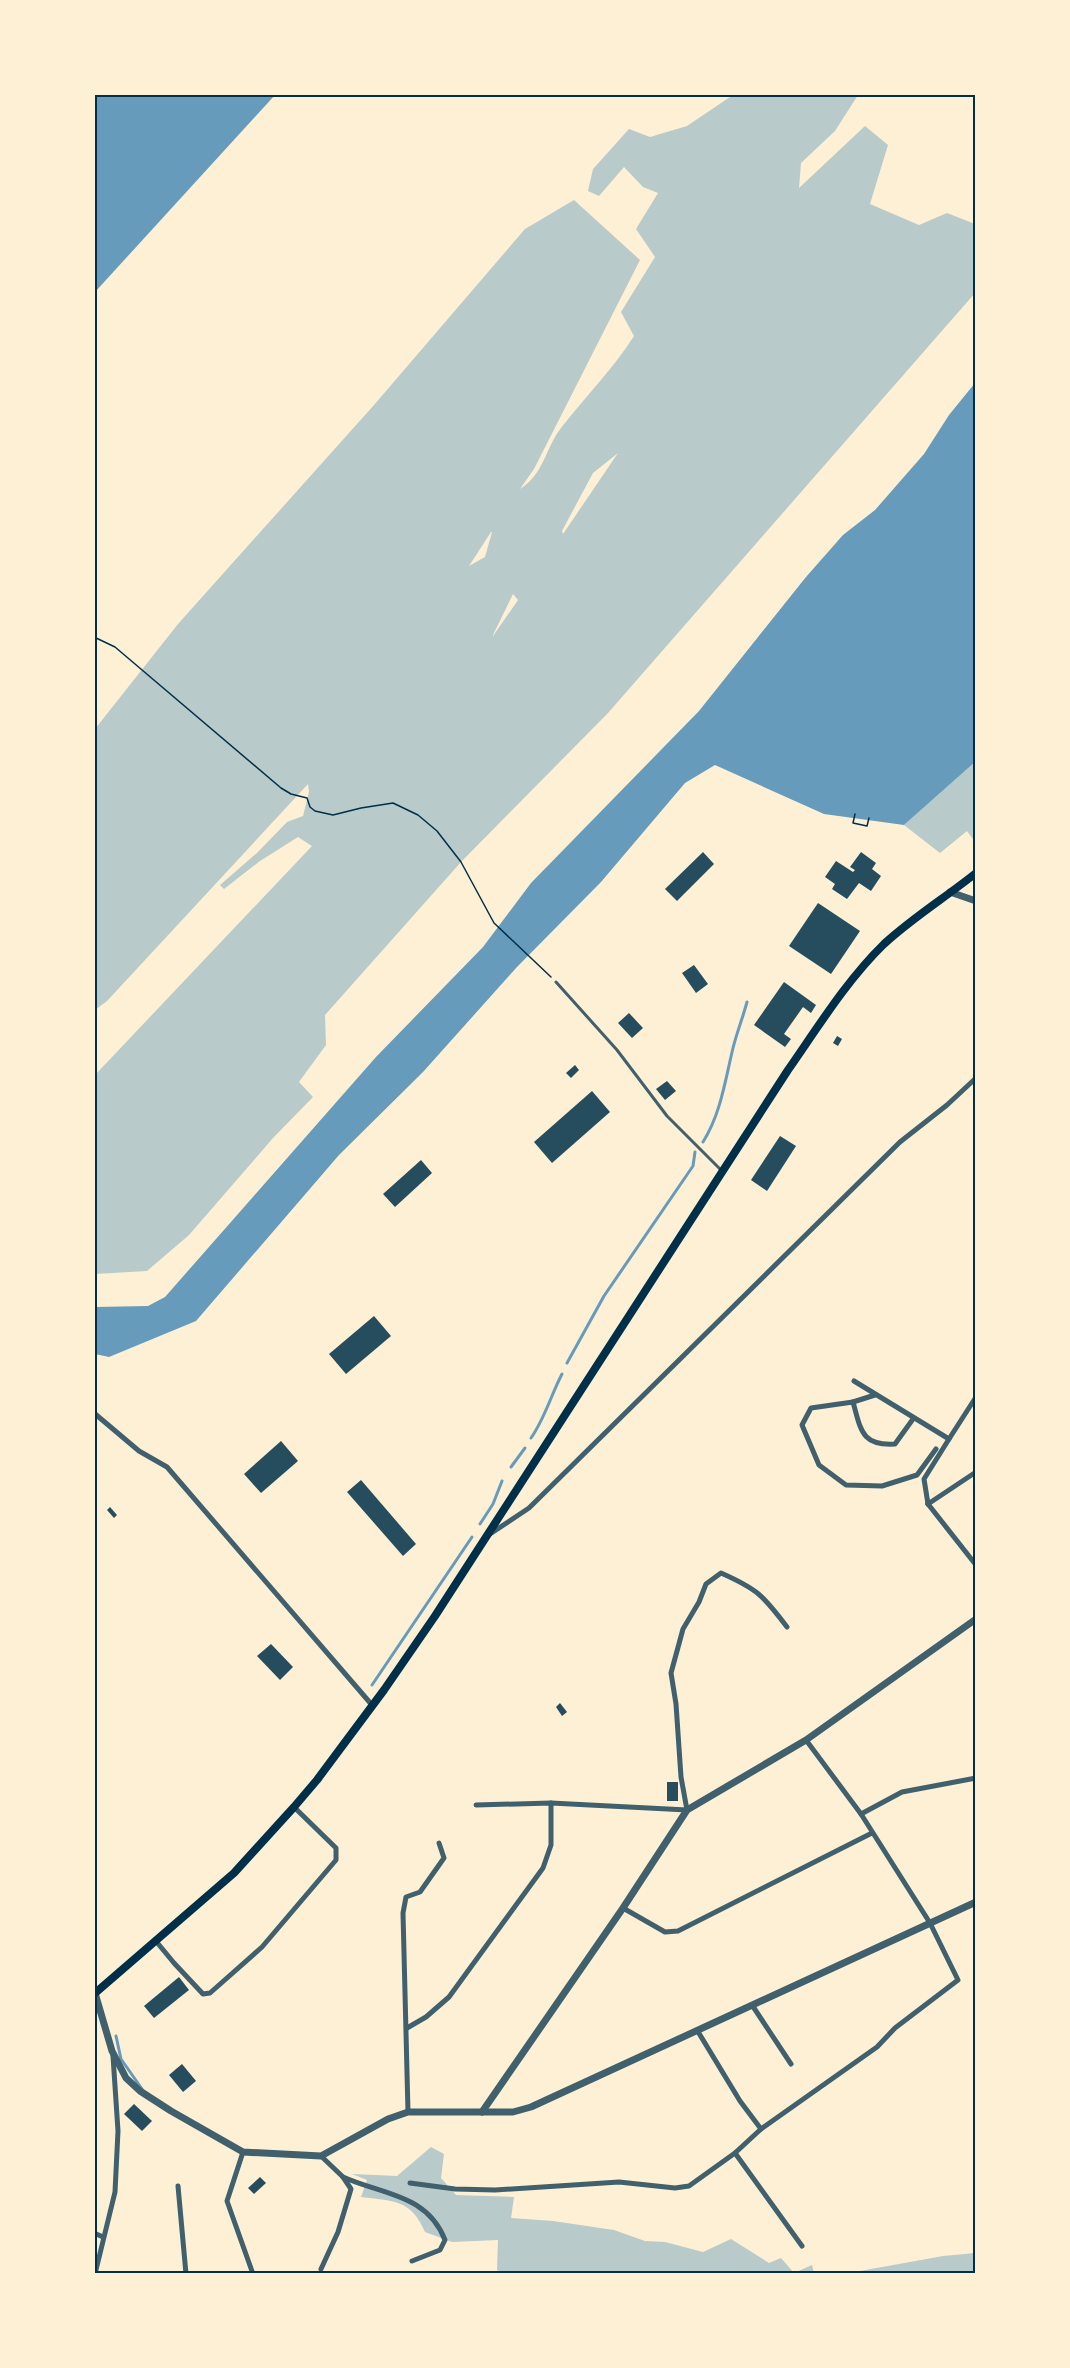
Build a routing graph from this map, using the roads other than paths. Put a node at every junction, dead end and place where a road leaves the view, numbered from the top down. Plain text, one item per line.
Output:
1 (975, 873) edge
2 (950, 892) junction
3 (975, 902) edge
4 (556, 982) road end
5 (975, 1078) edge
6 (723, 1173) junction
7 (854, 1381) dead end
8 (875, 1395) junction
9 (975, 1397) edge
10 (853, 1402) junction
11 (94, 1413) edge
12 (914, 1419) junction
13 (949, 1439) junction
14 (936, 1449) dead end
15 (975, 1472) edge
16 (927, 1504) junction
17 (487, 1536) junction
18 (975, 1566) edge
19 (975, 1619) edge
20 (787, 1626) dead end
21 (372, 1705) junction
22 (806, 1740) junction
23 (975, 1778) edge
24 (551, 1803) junction
25 (476, 1804) dead end
26 (294, 1807) junction
27 (687, 1810) junction
28 (861, 1814) junction
29 (872, 1833) junction
30 (439, 1843) dead end
31 (975, 1902) edge
32 (623, 1908) junction
33 (930, 1923) junction
34 (155, 1941) junction
35 (94, 1994) edge
36 (752, 2005) junction
37 (407, 2028) junction
38 (697, 2030) junction
39 (112, 2051) junction
40 (791, 2064) dead end
41 (408, 2112) junction
42 (482, 2112) junction
43 (761, 2129) junction
44 (243, 2152) junction
45 (735, 2153) junction
46 (321, 2156) junction
47 (343, 2177) junction
48 (410, 2183) dead end
49 (178, 2186) dead end
50 (94, 2233) edge
51 (103, 2237) junction
52 (802, 2246) dead end
53 (412, 2261) dead end
54 (321, 2268) dead end
55 (95, 2274) edge
56 (186, 2274) edge
57 (253, 2274) edge

1 - 2 main road
2 - 3 street
2 - 6 main road
4 - 6 lane
5 - 17 street
6 - 17 main road
7 - 8 street
8 - 10 street
8 - 12 street
9 - 13 street
10 - 12 street
10 - 14 street
11 - 21 street
12 - 13 street
13 - 16 street
15 - 16 street
16 - 18 street
17 - 21 main road
19 - 22 street
20 - 27 street
21 - 26 main road
22 - 27 street
22 - 28 street
23 - 28 street
24 - 25 street
24 - 27 street
24 - 37 street
26 - 34 main road
26 - 34 street
27 - 32 street
28 - 29 street
29 - 32 street
29 - 33 street
30 - 37 street
31 - 33 street
32 - 42 street
33 - 36 street
33 - 43 street
34 - 35 main road
35 - 39 street
36 - 38 street
36 - 40 street
37 - 41 street
38 - 42 street
38 - 43 street
39 - 44 street
39 - 51 street
41 - 42 street
41 - 46 street
43 - 45 street
44 - 46 street
44 - 57 street
45 - 48 street
45 - 52 street
46 - 47 street
47 - 53 street
47 - 54 street
49 - 56 street
50 - 51 street
51 - 55 street

